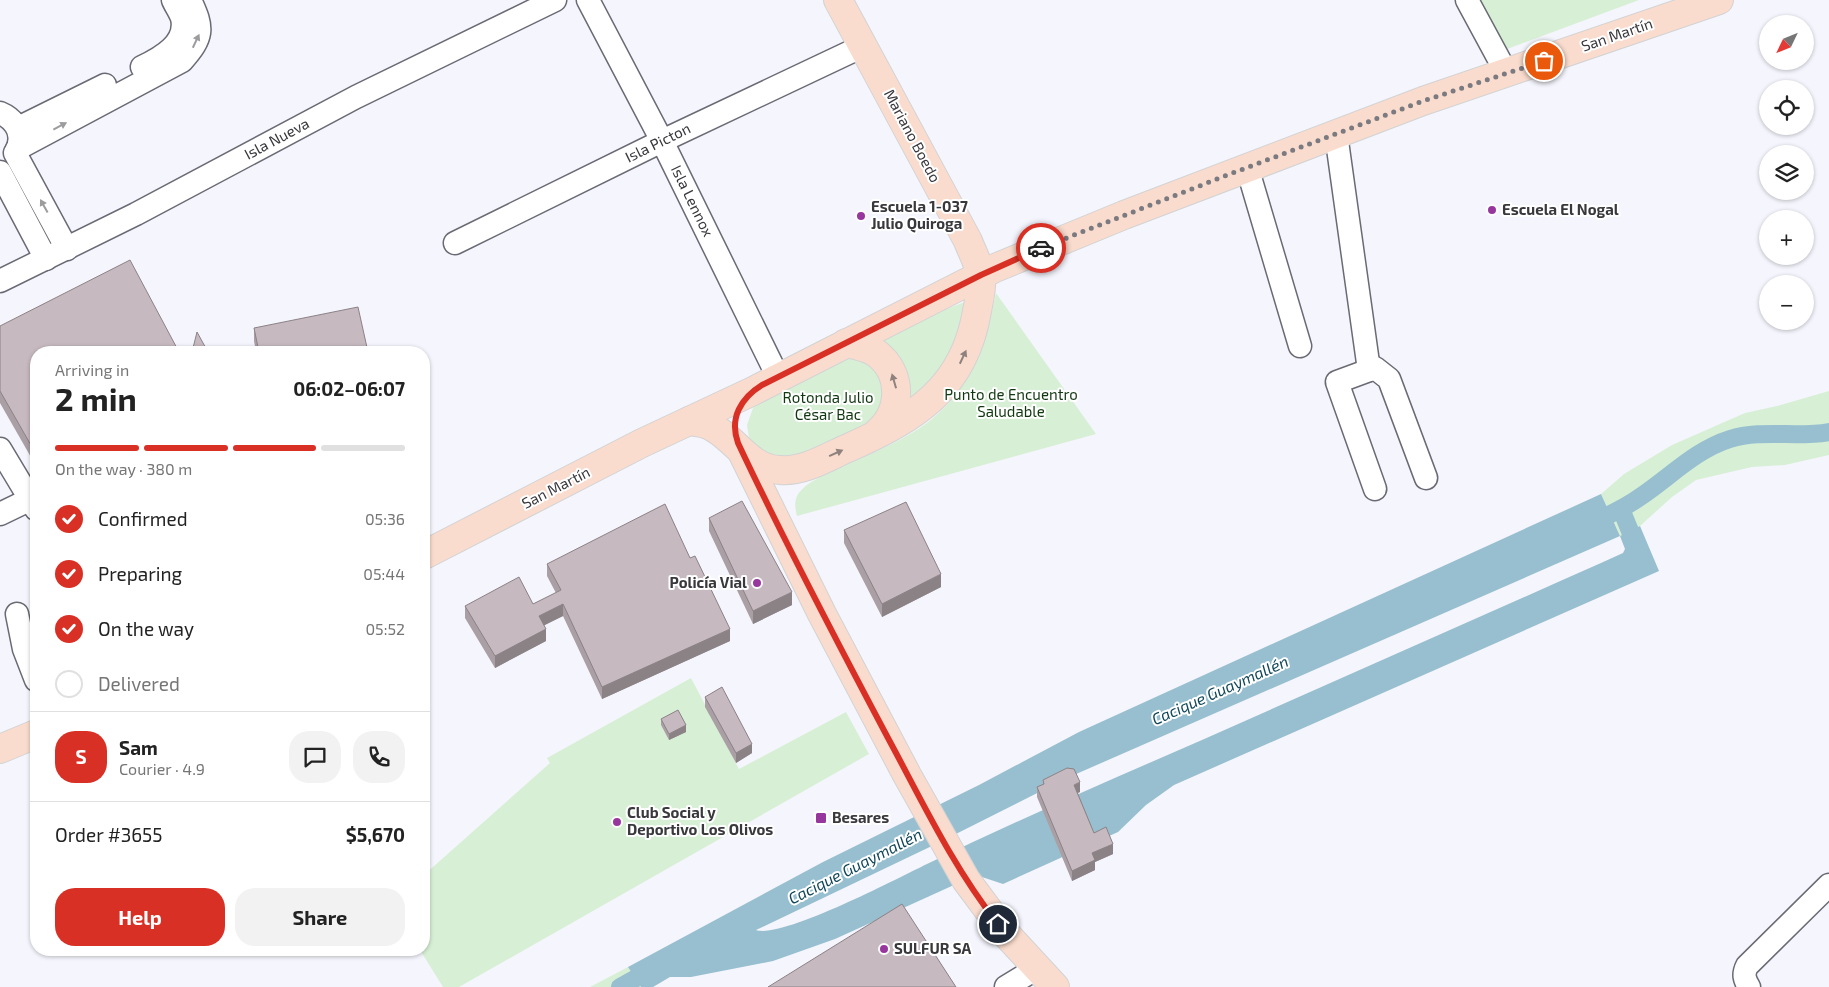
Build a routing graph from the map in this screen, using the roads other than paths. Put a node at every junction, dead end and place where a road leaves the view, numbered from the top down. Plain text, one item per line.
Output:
1 (172, 0) edge
2 (190, 0) edge
3 (555, 0) edge
4 (588, 0) edge
5 (838, 0) edge
6 (1467, 0) edge
7 (1719, 0) edge
8 (863, 46) junction
9 (1507, 74) junction
10 (0, 113) edge
11 (1336, 134) junction
12 (662, 141) junction
13 (13, 148) edge
14 (1248, 167) junction
15 (0, 172) edge
16 (454, 243) dead end
17 (67, 249) junction
18 (46, 260) junction
19 (981, 275) junction
20 (0, 281) edge
21 (846, 343) junction
22 (1300, 346) dead end
23 (1369, 370) junction
24 (778, 377) junction
25 (751, 392) junction
26 (689, 422) junction
27 (871, 438) junction
28 (0, 449) edge
29 (743, 453) junction
30 (806, 466) junction
31 (1426, 478) dead end
32 (1375, 489) dead end
33 (30, 498) edge
34 (30, 505) edge
35 (0, 514) edge
36 (430, 552) edge
37 (794, 556) junction
38 (17, 614) dead end
39 (30, 664) edge
40 (30, 736) edge
41 (0, 749) edge
42 (1829, 885) edge
43 (1046, 978) edge
44 (1006, 987) edge
45 (1749, 987) edge

1 - 13 street
13 -> 2 street
3 - 17 street, Isla Nueva
4 - 12 street, Isla Lennox
5 - 8 main road, Mariano Boedo
6 - 9 street
7 - 9 main road, San Martín
8 - 12 street, Isla Picton
8 - 19 main road, Mariano Boedo
9 - 11 main road, San Martín
10 - 13 street
11 - 14 main road, San Martín
11 - 23 street
12 - 16 street, Isla Picton
12 - 24 street, Isla Lennox
17 -> 13 street
14 - 19 main road, San Martín
14 - 22 street
15 - 18 street
17 - 18 street, Isla Nueva
18 - 20 street, Isla Nueva
19 - 21 main road, San Martín
27 -> 19 main road
21 - 24 main road, San Martín
27 -> 21 main road
23 - 31 street
23 - 32 street
24 - 25 main road, San Martín
25 - 26 main road, San Martín
25 - 29 main road
26 - 29 main road
26 - 36 main road, San Martín
30 -> 27 main road
28 - 33 street
29 - 30 main road
29 - 37 main road
30 - 37 main road
34 - 35 street
37 - 43 main road
38 - 39 street
40 - 41 main road
42 - 45 street
43 - 44 street

